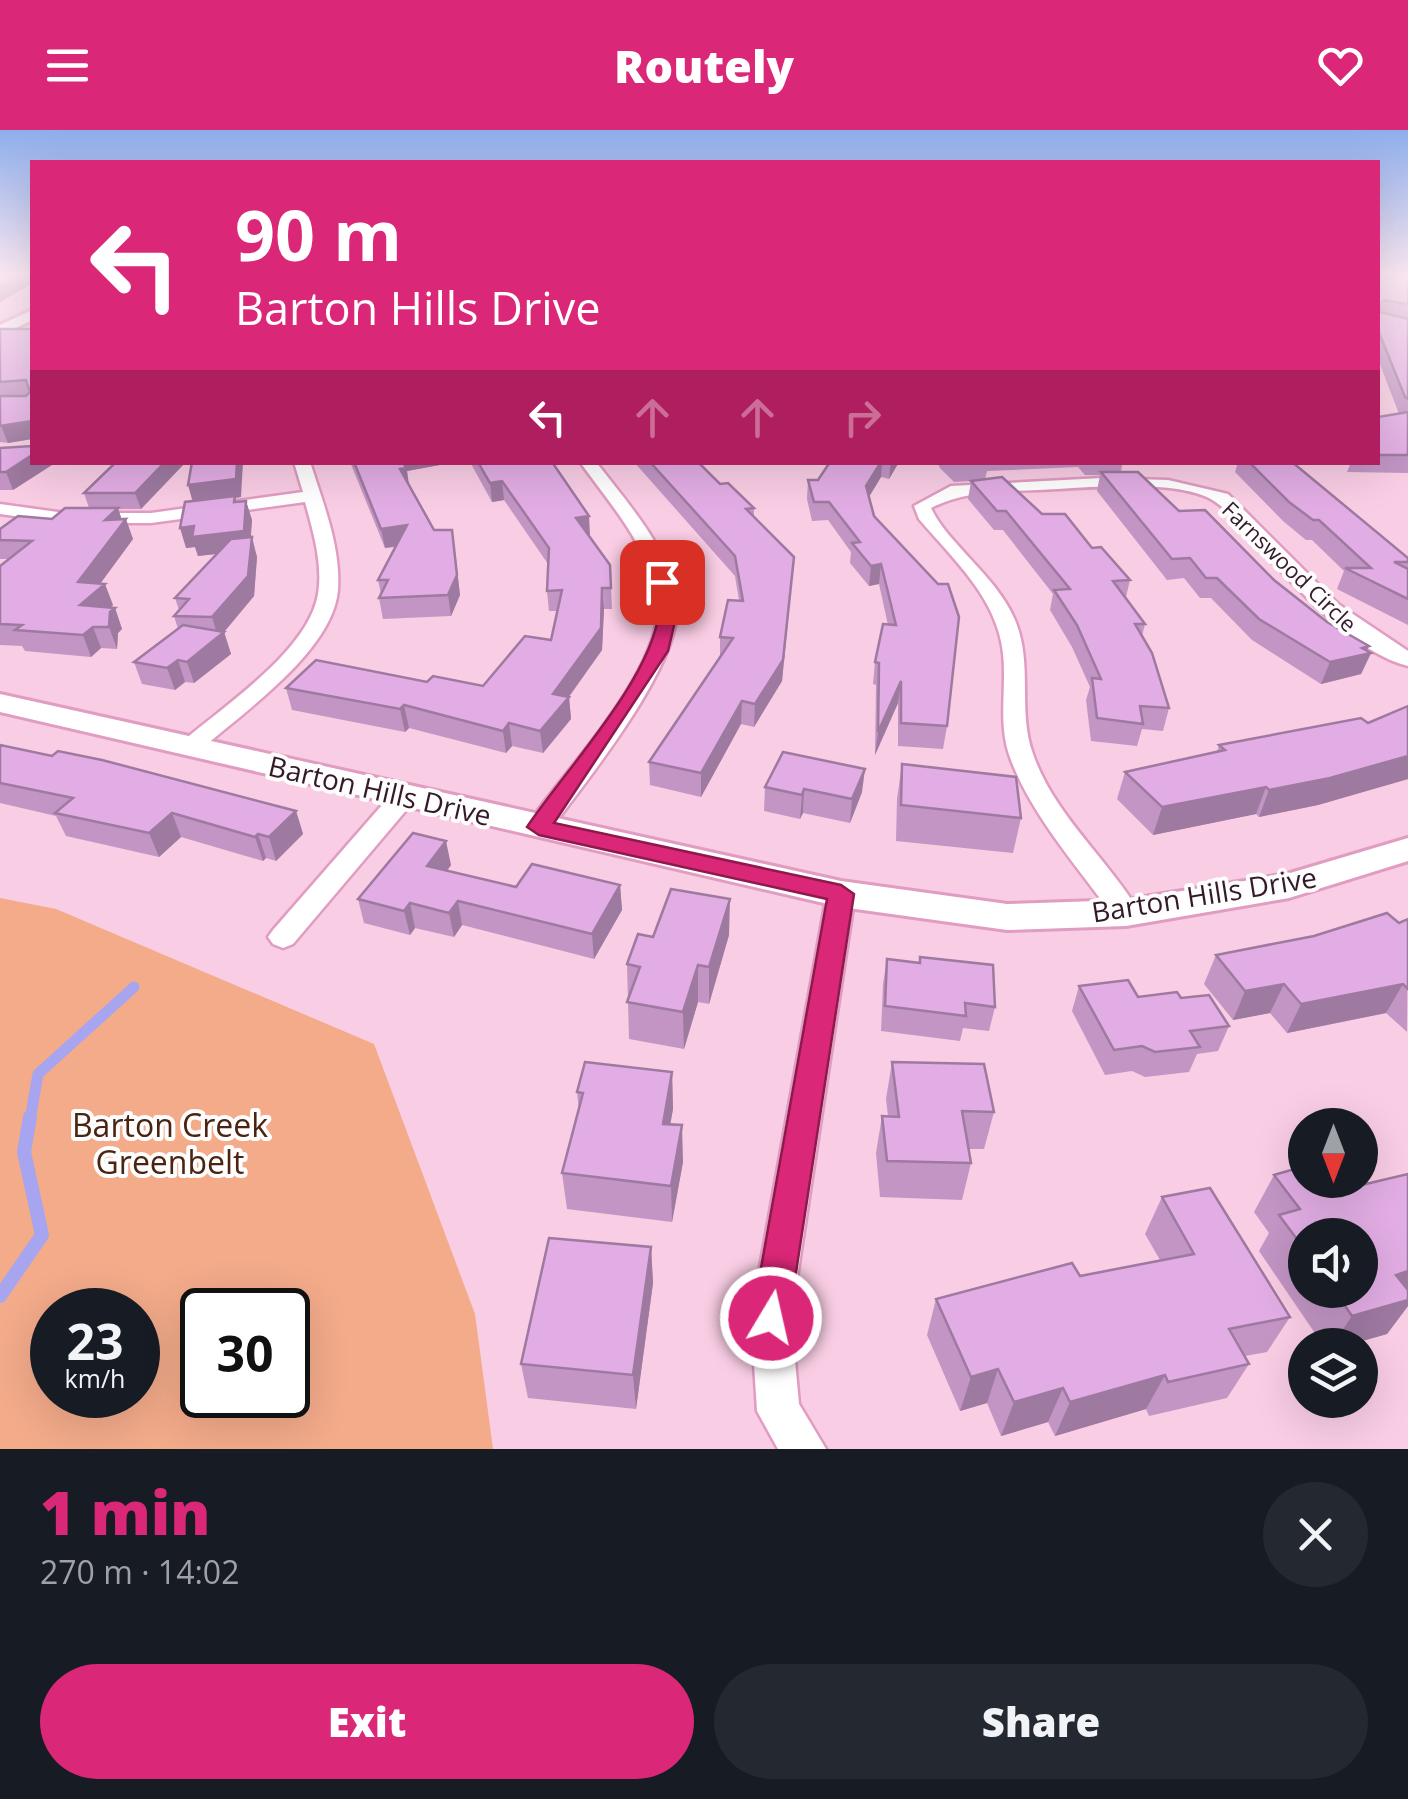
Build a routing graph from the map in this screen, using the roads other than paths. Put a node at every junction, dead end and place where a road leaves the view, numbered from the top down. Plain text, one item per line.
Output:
1 (303, 465) edge
2 (589, 465) edge
3 (312, 496) junction
4 (0, 509) edge
5 (1408, 660) edge
6 (0, 703) edge
7 (191, 746) junction
8 (406, 795) junction
9 (539, 827) junction
10 (1408, 849) edge
11 (841, 894) junction
12 (1126, 913) junction
13 (283, 937) dead end
14 (804, 1449) edge

1 - 3 street
2 - 9 street
3 - 4 street
3 - 7 street
5 - 12 street, Farnswood Circle
6 - 7 street, Barton Hills Drive
7 - 8 street, Barton Hills Drive
8 - 9 street, Barton Hills Drive
8 - 13 street
9 - 11 street, Barton Hills Drive
10 - 12 street, Barton Hills Drive
11 - 12 street, Barton Hills Drive
11 - 14 street

